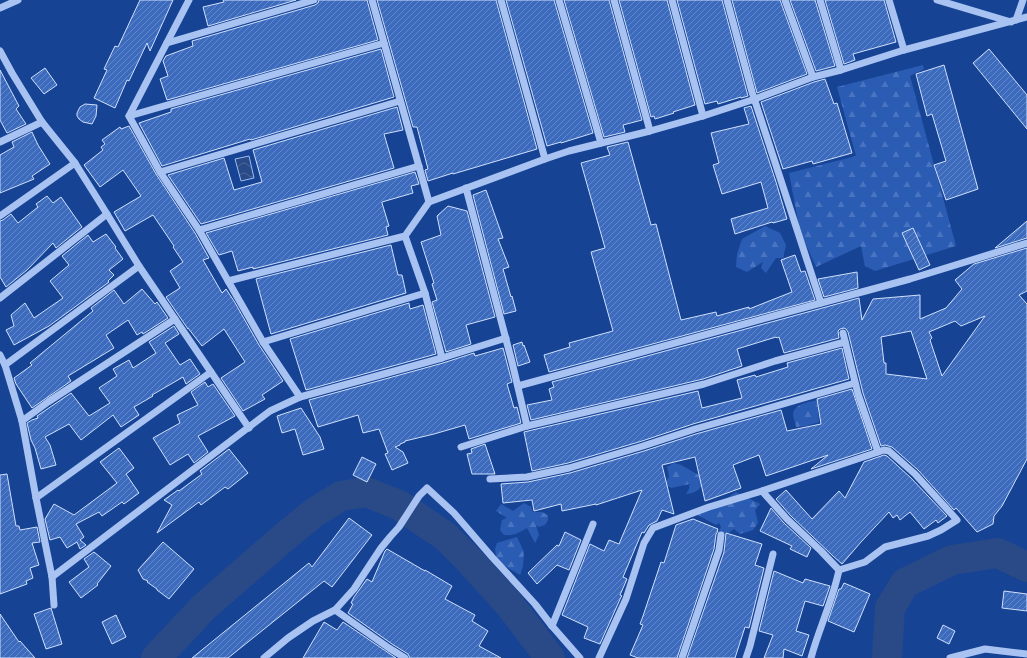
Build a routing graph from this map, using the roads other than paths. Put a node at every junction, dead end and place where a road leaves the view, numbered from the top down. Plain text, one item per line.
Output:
1 (18, 0) edge
2 (189, 0) edge
3 (314, 0) edge
4 (372, 0) edge
5 (501, 0) edge
6 (559, 0) edge
7 (614, 0) edge
8 (672, 0) edge
9 (727, 0) edge
10 (785, 0) edge
11 (820, 0) edge
12 (889, 0) edge
13 (936, 0) edge
14 (1023, 0) edge
15 (0, 8) edge
16 (1027, 17) edge
17 (1014, 21) junction
18 (384, 42) junction
19 (167, 43) junction
20 (904, 50) junction
21 (0, 51) edge
22 (840, 70) junction
23 (813, 77) junction
24 (755, 100) junction
25 (400, 101) junction
26 (129, 116) junction
27 (703, 116) junction
28 (42, 122) junction
29 (650, 131) junction
30 (0, 142) edge
31 (601, 144) junction
32 (545, 159) junction
33 (75, 163) junction
34 (418, 166) junction
35 (160, 172) junction
36 (466, 188) junction
37 (429, 202) junction
38 (107, 214) junction
39 (0, 216) edge
40 (199, 230) junction
41 (405, 236) junction
42 (1027, 243) edge
43 (138, 266) junction
44 (228, 281) junction
45 (425, 293) junction
46 (0, 298) edge
47 (821, 303) junction
48 (175, 319) junction
49 (843, 333) dead end
50 (506, 338) junction
51 (263, 342) junction
52 (846, 342) junction
53 (0, 355) edge
54 (442, 358) junction
55 (5, 365) junction
56 (211, 372) junction
57 (855, 383) junction
58 (518, 386) junction
59 (300, 397) junction
60 (22, 421) junction
61 (527, 426) junction
62 (249, 428) junction
63 (461, 447) dead end
64 (878, 452) junction
65 (490, 479) dead end
66 (762, 491) junction
67 (36, 498) junction
68 (594, 524) dead end
69 (721, 535) dead end
70 (773, 554) dead end
71 (839, 570) junction
72 (52, 577) junction
73 (54, 605) dead end
74 (335, 610) junction
75 (552, 626) junction
76 (1027, 654) edge
77 (264, 658) edge
78 (405, 658) edge
79 (580, 658) edge
80 (599, 658) edge
81 (682, 658) edge
82 (746, 658) edge
83 (811, 658) edge
84 (950, 658) edge

1 - 15 street
2 - 19 street
3 - 19 street
4 - 18 street
5 - 32 street
6 - 31 street
7 - 29 street
8 - 27 street
9 - 24 street
10 - 23 street
11 - 22 street
12 - 20 street
13 - 17 street
14 - 17 street
16 - 17 street
17 - 20 street
18 - 25 street
18 - 26 street
19 - 26 street
20 - 22 street
21 - 28 street
22 - 23 street
23 - 24 street
24 - 27 street
24 - 47 street
25 - 34 street
25 - 35 street
26 - 35 street
27 - 29 street
28 - 30 street
28 - 33 street
29 - 31 street
31 - 32 street
32 - 36 street
33 - 38 street
33 - 39 street
34 - 37 street
34 - 40 street
35 - 40 street
36 - 37 street
36 - 50 street
37 - 41 street
38 - 43 street
38 - 46 street
40 - 44 street
41 - 44 street
41 - 45 street
42 - 47 street
43 - 48 street
43 - 55 street
44 - 51 street
45 - 51 street
45 - 54 street
47 - 58 street
48 - 56 street
48 - 60 street
49 - 52 street
50 - 54 street
50 - 58 street
51 - 59 street
52 - 57 street
52 - 61 street
53 - 55 street
54 - 59 street
55 - 60 street
56 - 62 street
56 - 67 street
57 - 64 street
57 - 65 street
58 - 61 street
59 - 62 street
60 - 67 street
61 - 63 street
62 - 72 street
64 - 66 street
64 - 71 street
66 - 71 street
66 - 80 street
67 - 72 street
68 - 75 street
69 - 81 street
70 - 82 street
71 - 83 street
72 - 73 street
74 - 75 street
74 - 77 street
74 - 78 street
75 - 79 street
76 - 84 street

